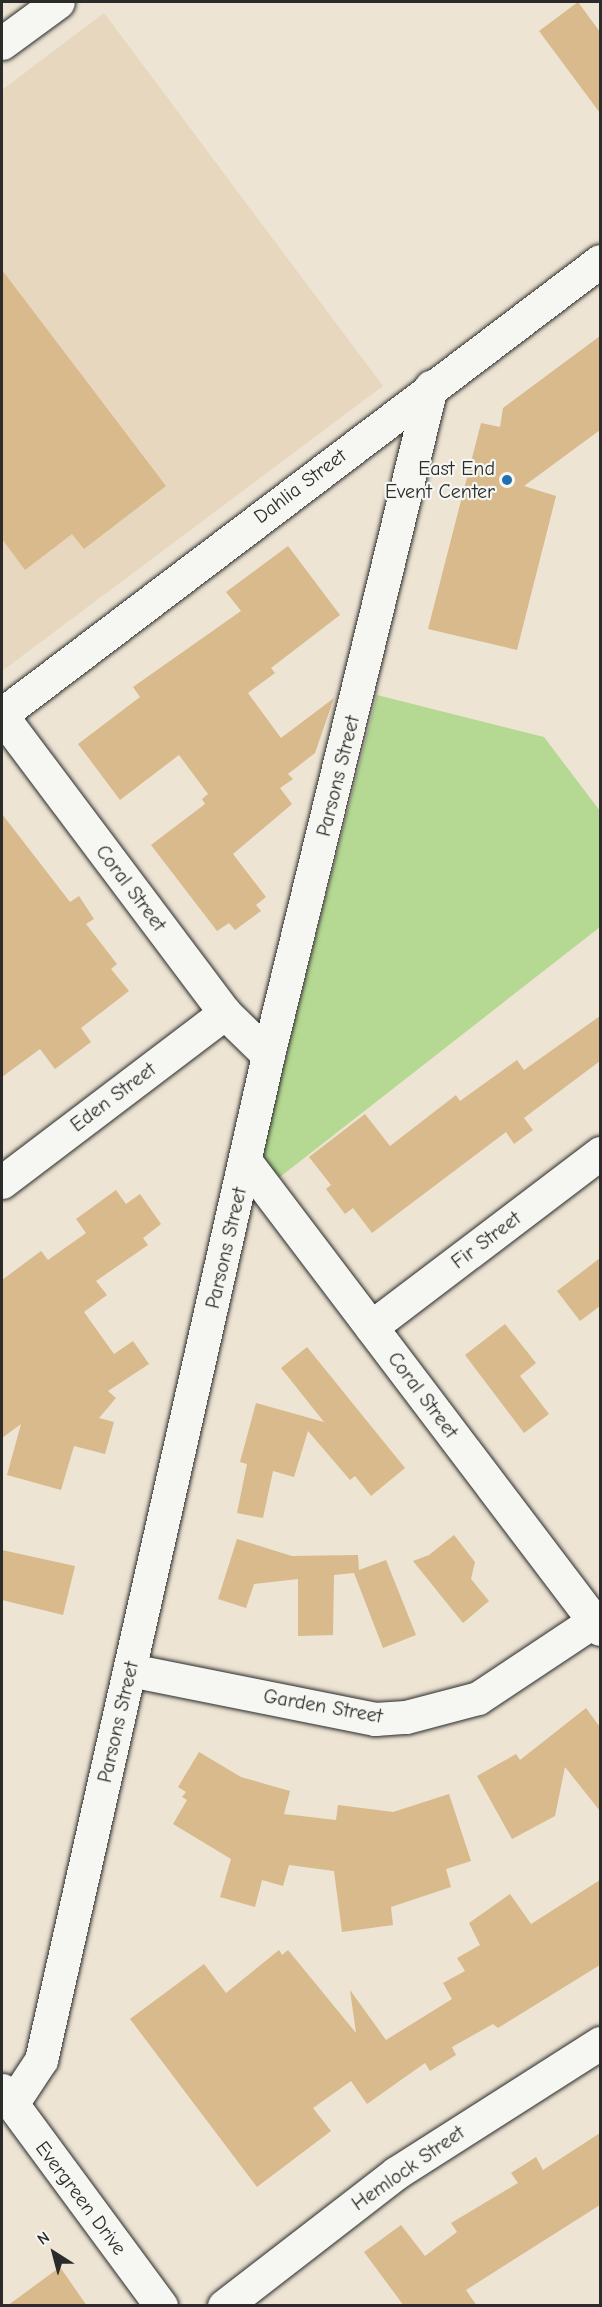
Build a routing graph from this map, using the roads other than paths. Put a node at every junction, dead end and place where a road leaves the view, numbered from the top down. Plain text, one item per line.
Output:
1 (58, 2) edge
2 (2, 43) edge
3 (600, 261) edge
4 (431, 387) junction
5 (2, 715) edge
6 (225, 1013) junction
7 (268, 1055) junction
8 (600, 1153) edge
9 (246, 1162) junction
10 (2, 1182) edge
11 (371, 1327) junction
12 (598, 1622) edge
13 (130, 1670) junction
14 (600, 2043) edge
15 (7, 2097) edge
16 (161, 2306) edge
17 (224, 2306) edge

1 - 2 street
3 - 4 street, Dahlia Street
4 - 5 street, Dahlia Street
4 - 7 street, Parsons Street
5 - 6 street, Coral Street
6 - 7 street, Coral Street
6 - 10 street, Eden Street
7 - 9 street, Parsons Street
8 - 11 street, Fir Street
9 - 11 street, Coral Street
9 - 13 street, Parsons Street
11 - 12 street, Coral Street
12 - 13 street, Garden Street
13 - 15 street, Parsons Street
14 - 17 street, Hemlock Street
15 - 16 street, Evergreen Drive

